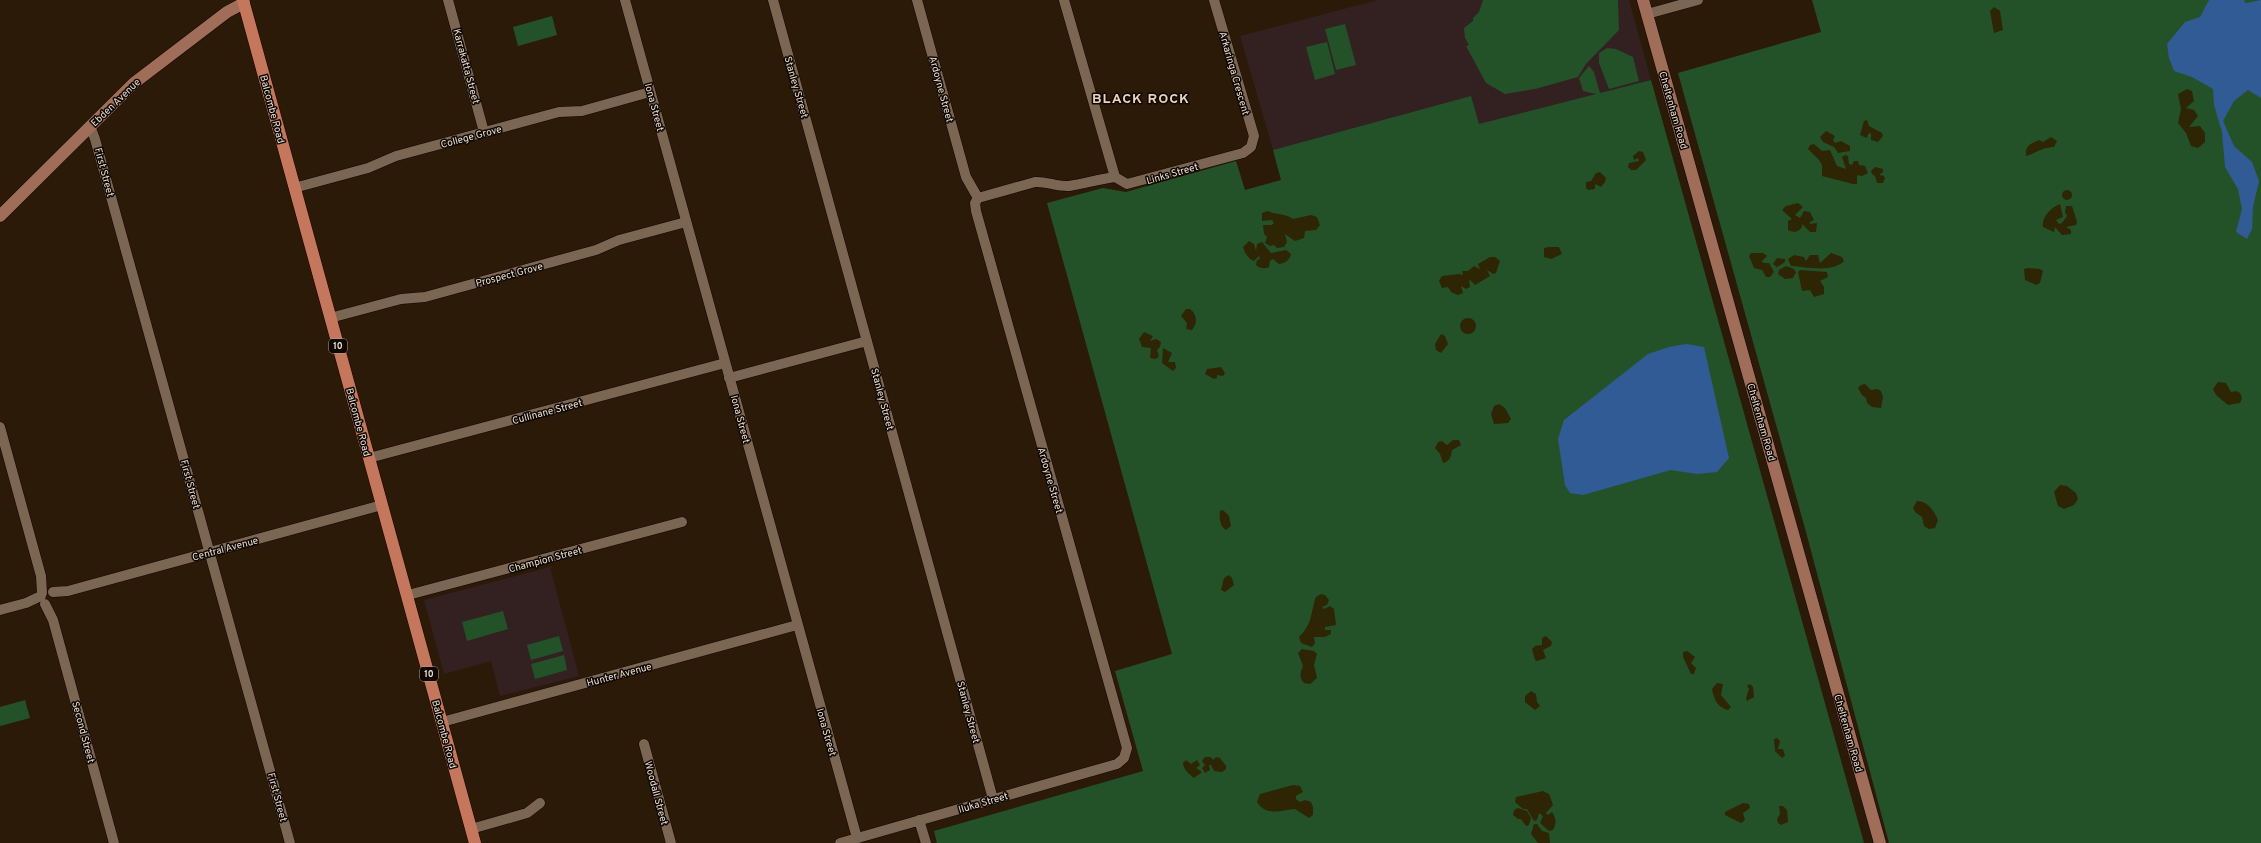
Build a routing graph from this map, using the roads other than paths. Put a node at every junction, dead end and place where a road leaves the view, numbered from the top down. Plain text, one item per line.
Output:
1 (448, 0) edge
2 (625, 0) edge
3 (773, 0) edge
4 (918, 0) edge
5 (1064, 0) edge
6 (1214, 0) edge
7 (1643, 0) edge
8 (1698, 0) edge
9 (243, 2) edge
10 (1647, 14) junction
11 (650, 92) junction
12 (90, 126) junction
13 (484, 132) junction
14 (1251, 147) joint
15 (1114, 173) junction
16 (294, 188) junction
17 (977, 200) junction
18 (0, 216) edge
19 (686, 222) junction
20 (330, 318) junction
21 (867, 341) junction
22 (726, 363) junction
23 (729, 378) junction
24 (0, 427) edge
25 (369, 458) junction
26 (382, 505) junction
27 (682, 522) dead end
28 (210, 552) junction
29 (408, 595) junction
30 (47, 597) junction
31 (0, 610) edge
32 (797, 625) junction
33 (442, 722) junction
34 (644, 744) dead end
35 (1124, 758) joint
36 (993, 799) junction
37 (540, 803) dead end
38 (919, 820) junction
39 (471, 829) junction
40 (857, 838) junction
41 (114, 843) edge
42 (290, 843) edge
43 (475, 843) edge
44 (671, 843) edge
45 (840, 843) edge
46 (926, 843) edge
47 (1880, 843) edge

1 - 13 street, Karrakatta Street
2 - 11 street, Iona Street
3 - 21 street, Stanley Street
4 - 17 street, Ardoyne Street
5 - 15 street
6 - 14 street, Arkaringa Crescent
7 - 10 street, Cheltenham Road
8 - 10 street
9 - 12 street, Ebden Avenue
9 - 16 main road, Balcombe Road / 10
10 - 47 street, Cheltenham Road
11 - 13 street, College Grove
11 - 19 street, Iona Street
12 - 18 street, Ebden Avenue
12 - 28 street, First Street
13 - 16 street, College Grove
14 - 15 street, Links Street
15 - 17 street
16 - 20 main road, Balcombe Road / 10
17 - 35 street, Ardoyne Street
19 - 20 street, Prospect Grove
19 - 22 street, Iona Street
20 - 25 main road, Balcombe Road / 10
21 - 23 street
21 - 36 street, Stanley Street
22 - 23 street, Iona Street
22 - 25 street, Cullinane Street
23 - 32 street, Iona Street
24 - 30 street, Second Street
25 - 26 main road, Balcombe Road / 10
26 - 28 street, Central Avenue
26 - 29 main road, Balcombe Road / 10
27 - 29 street, Champion Street
28 - 30 street, Central Avenue
28 - 42 street, First Street
29 - 33 main road, Balcombe Road / 10
30 - 31 street, Central Avenue
30 - 41 street, Second Street
32 - 33 street, Hunter Avenue
32 - 40 street, Iona Street
33 - 39 main road, Balcombe Road / 10
34 - 44 street, Woodall Street
35 - 36 street, Iluka Street
36 - 38 street, Iluka Street
37 - 39 street
38 - 40 street, Iluka Street
38 - 46 street
39 - 43 main road, Balcombe Road / 10
40 - 45 street, Iluka Street

